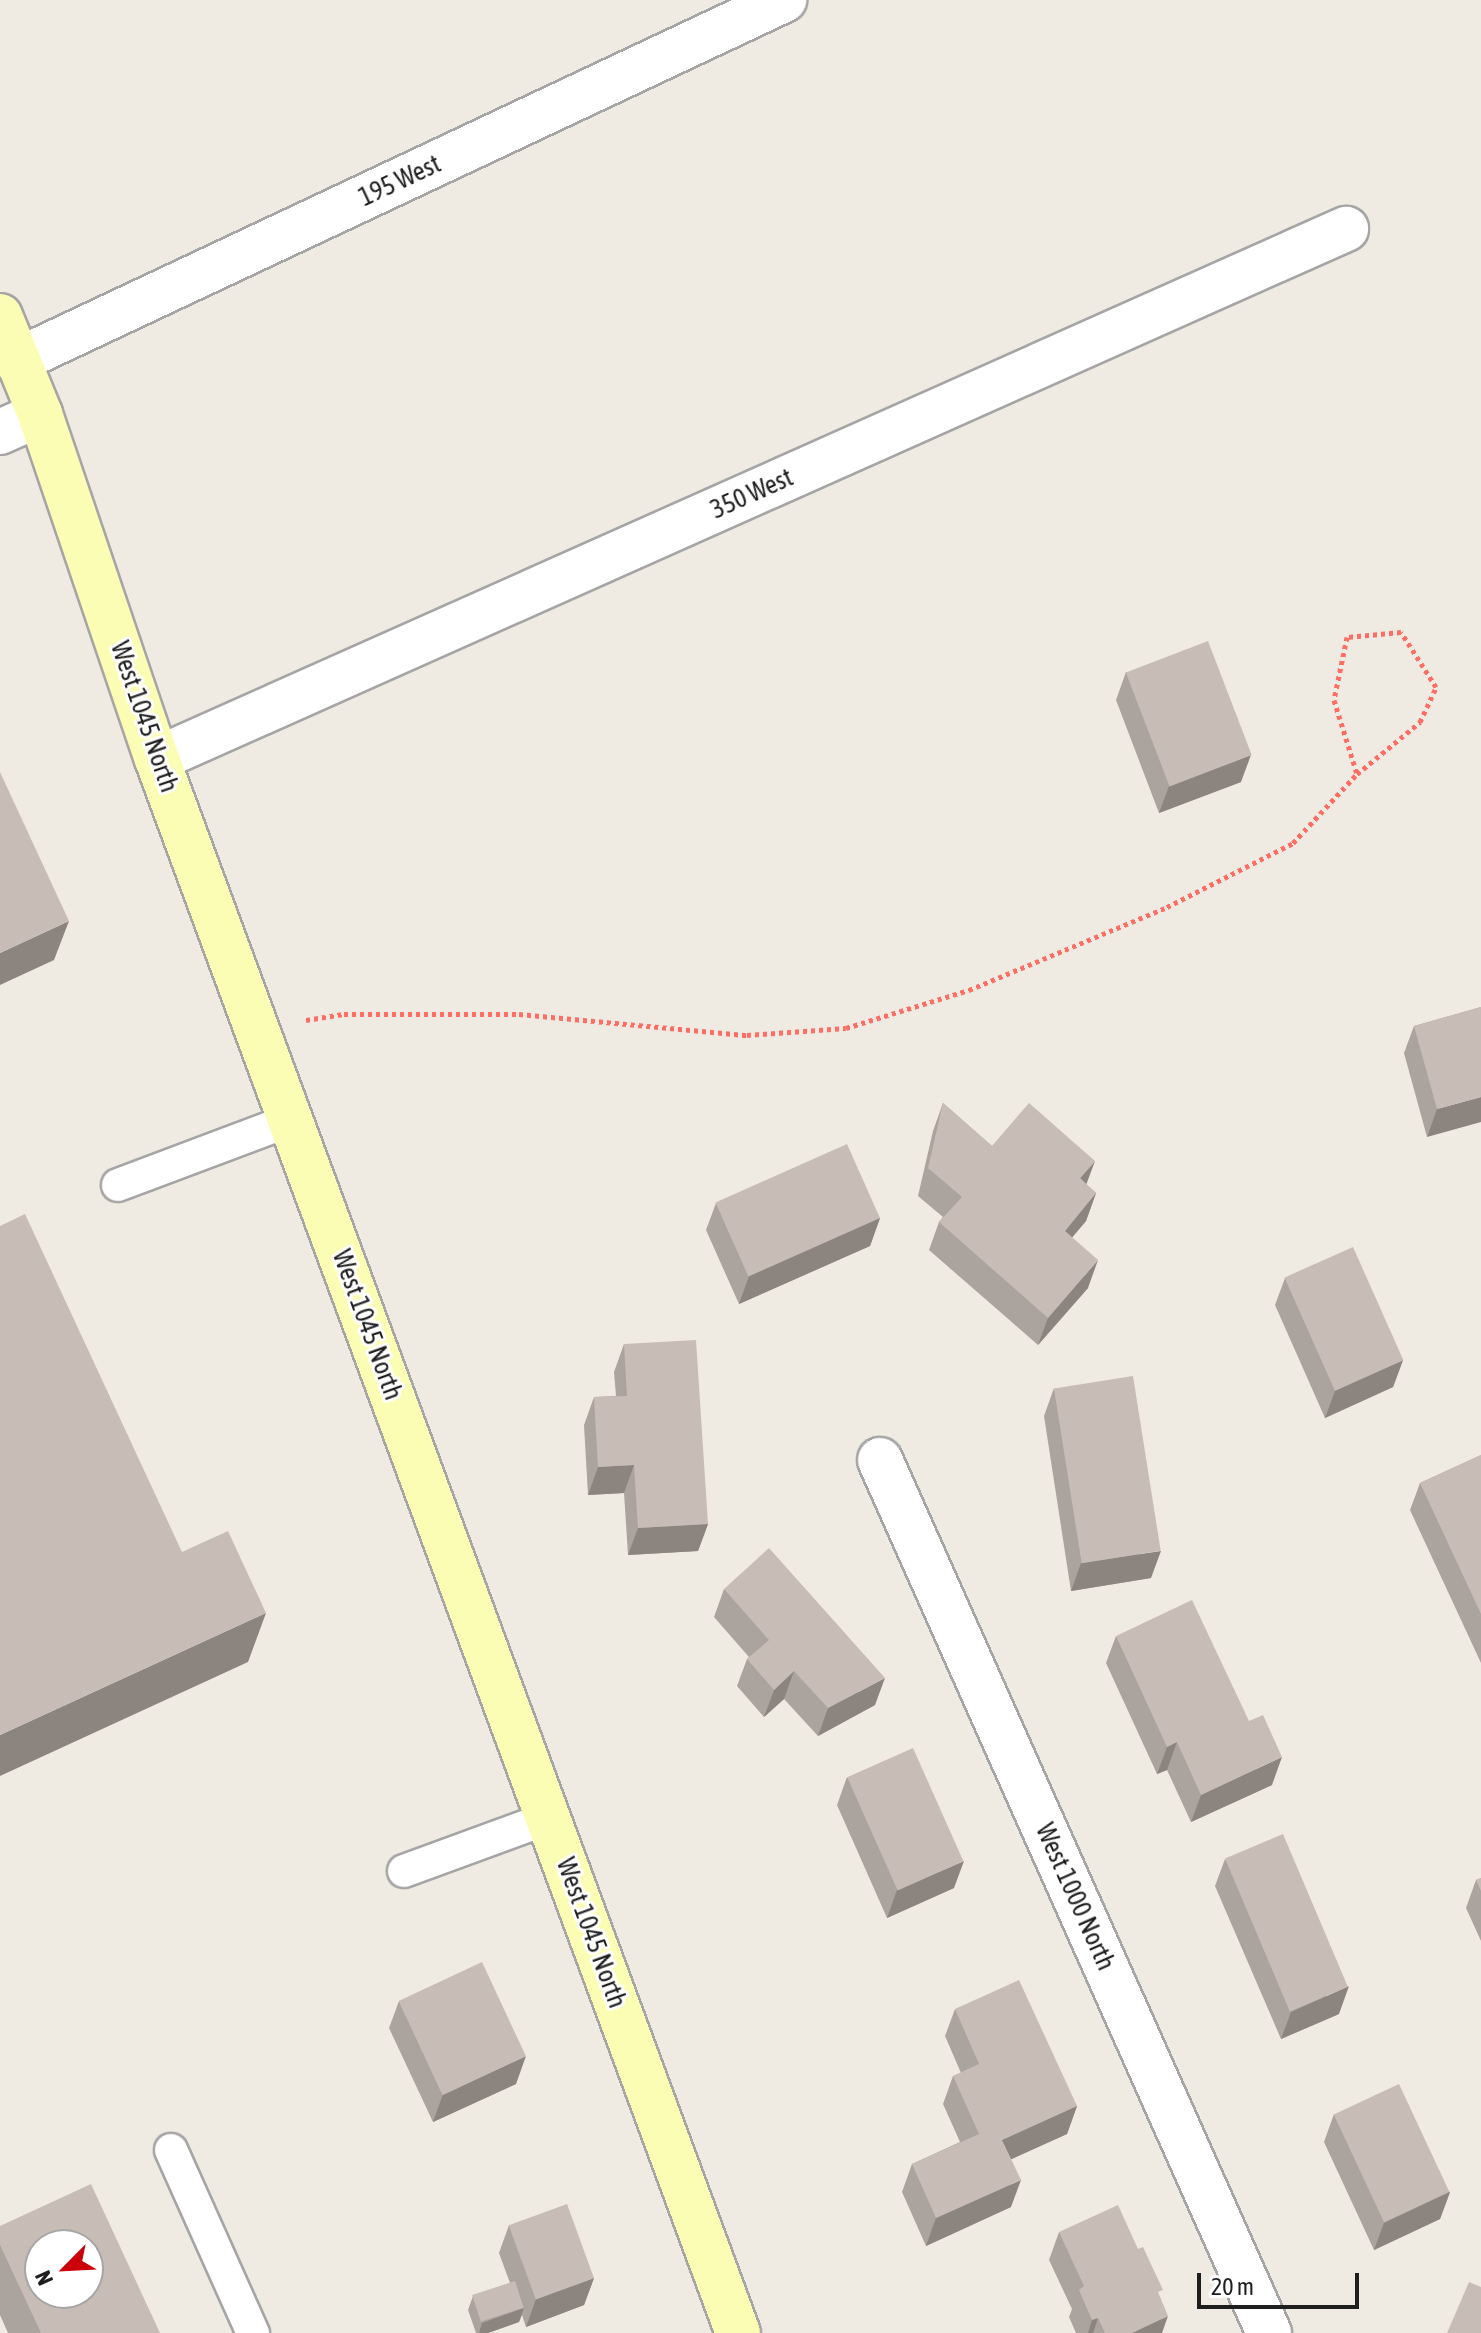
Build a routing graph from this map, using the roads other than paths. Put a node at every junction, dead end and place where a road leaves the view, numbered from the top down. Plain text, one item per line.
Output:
1 (784, 0) edge
2 (1346, 229) dead end
3 (0, 316) edge
4 (16, 361) junction
5 (40, 414) junction
6 (0, 432) edge
7 (157, 759) junction
8 (291, 1120) junction
9 (118, 1185) dead end
10 (880, 1460) dead end
11 (549, 1818) junction
12 (404, 1871) dead end
13 (171, 2150) dead end
14 (253, 2333) edge
15 (738, 2333) edge
16 (1269, 2333) edge

1 - 4 street, 195 West
2 - 7 street, 350 West
3 - 4 main road, West 1045 North
4 - 5 main road, West 1045 North
5 - 6 street
5 - 7 main road, West 1045 North
7 - 8 main road, West 1045 North
8 - 9 lane
8 - 11 main road, West 1045 North
10 - 16 street, West 1000 North
11 - 12 lane
11 - 15 main road, West 1045 North
13 - 14 lane

